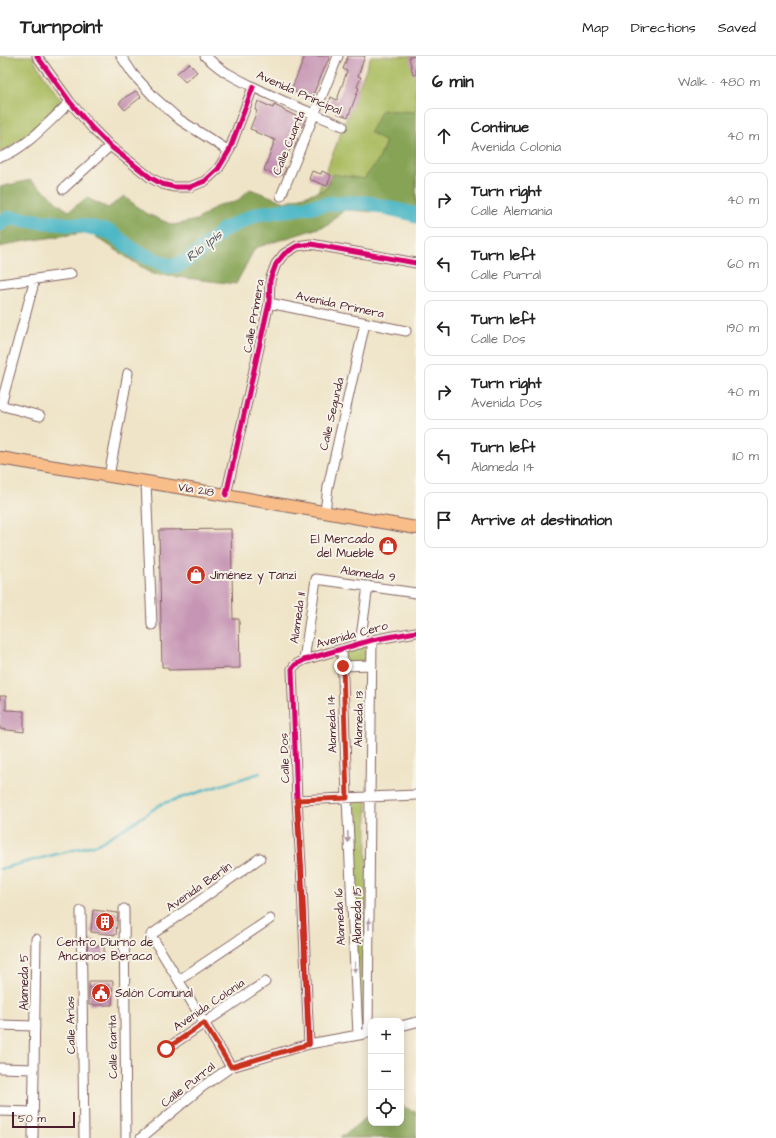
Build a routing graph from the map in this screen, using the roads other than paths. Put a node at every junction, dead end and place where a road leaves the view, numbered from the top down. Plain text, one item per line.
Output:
1 (37, 56) edge
2 (121, 56) edge
3 (205, 56) edge
4 (338, 56) edge
5 (253, 87) junction
6 (70, 102) junction
7 (314, 114) junction
8 (344, 126) dead end
9 (110, 146) junction
10 (229, 151) junction
11 (0, 157) edge
12 (63, 190) dead end
13 (281, 196) dead end
14 (416, 263) edge
15 (71, 274) dead end
16 (35, 279) junction
17 (0, 284) edge
18 (269, 303) junction
19 (365, 323) junction
20 (406, 331) dead end
21 (128, 373) dead end
22 (0, 405) edge
23 (40, 416) dead end
24 (0, 458) edge
25 (109, 476) junction
26 (146, 482) junction
27 (226, 495) junction
28 (325, 512) junction
29 (416, 528) edge
30 (316, 579) joint
31 (368, 586) junction
32 (416, 593) edge
33 (152, 625) dead end
34 (416, 632) edge
35 (372, 640) junction
36 (360, 644) junction
37 (342, 649) junction
38 (304, 660) junction
39 (295, 665) joint
40 (372, 665) junction
41 (343, 666) junction
42 (416, 795) edge
43 (370, 797) junction
44 (347, 798) junction
45 (297, 800) junction
46 (260, 858) dead end
47 (124, 909) dead end
48 (81, 911) dead end
49 (270, 919) dead end
50 (36, 939) dead end
51 (179, 980) junction
52 (265, 982) dead end
53 (370, 1018) edge
54 (416, 1022) edge
55 (204, 1023) junction
56 (0, 1025) edge
57 (404, 1025) edge
58 (35, 1026) junction
59 (368, 1032) edge
60 (358, 1035) junction
61 (309, 1044) junction
62 (166, 1049) dead end
63 (231, 1067) junction
64 (0, 1068) edge
65 (34, 1069) junction
66 (0, 1111) edge
67 (33, 1112) junction
68 (33, 1138) edge
69 (84, 1138) edge
70 (126, 1138) edge
71 (141, 1138) edge

1 - 6 street
2 - 10 street
3 - 5 street, Avenida Principal
4 - 7 street, Calle Cuarta
5 - 7 street, Avenida Principal
5 - 10 street
6 - 9 street
6 - 11 street
7 - 8 street, Avenida Principal
7 - 13 street, Calle Cuarta
9 - 10 street
9 - 12 street
14 - 18 street, Calle Primera
15 - 16 street
16 - 17 street
16 - 22 street
18 - 19 street, Avenida Primera
18 - 27 street, Calle Primera
19 - 20 street, Avenida Primera
19 - 28 street, Calle Segunda
21 - 25 street
22 - 23 street
24 - 25 main road, Vía 218
25 - 26 main road, Vía 218
26 - 27 main road, Vía 218
26 - 33 street
27 - 28 main road, Vía 218
28 - 29 main road, Vía 218
30 - 31 street, Alameda 9
30 - 38 street, Alameda 11
31 - 32 street, Alameda 9
31 - 36 street
34 - 35 street, Avenida Cero
35 - 36 street, Avenida Cero
35 - 40 street, Alameda 13
36 - 37 street, Avenida Cero
37 - 38 street, Avenida Cero
37 - 41 street, Alameda 14
38 - 39 street, Avenida Cero
39 - 45 street, Calle Dos
40 - 41 street
40 - 43 street, Alameda 13
41 - 44 street, Alameda 14
42 - 43 street
43 - 44 street
53 -> 43 street, Alameda 15
44 - 45 street
44 -> 60 street, Alameda 16
45 - 61 street, Calle Dos
46 - 51 street, Avenida Berlín
47 - 70 street, Calle Garita
48 - 69 street, Calle Arias
49 - 51 street
50 - 58 street, Alameda 5
51 - 55 street
52 - 55 street, Avenida Colonia
54 - 57 street
55 - 62 street, Avenida Colonia
55 - 63 street
56 - 58 street
58 - 65 street
59 - 60 street, Calle Purral
60 - 61 street, Calle Purral
61 - 63 street, Calle Purral
63 - 71 street, Calle Purral
64 - 65 street
65 - 67 street
66 - 67 street
67 - 68 street

